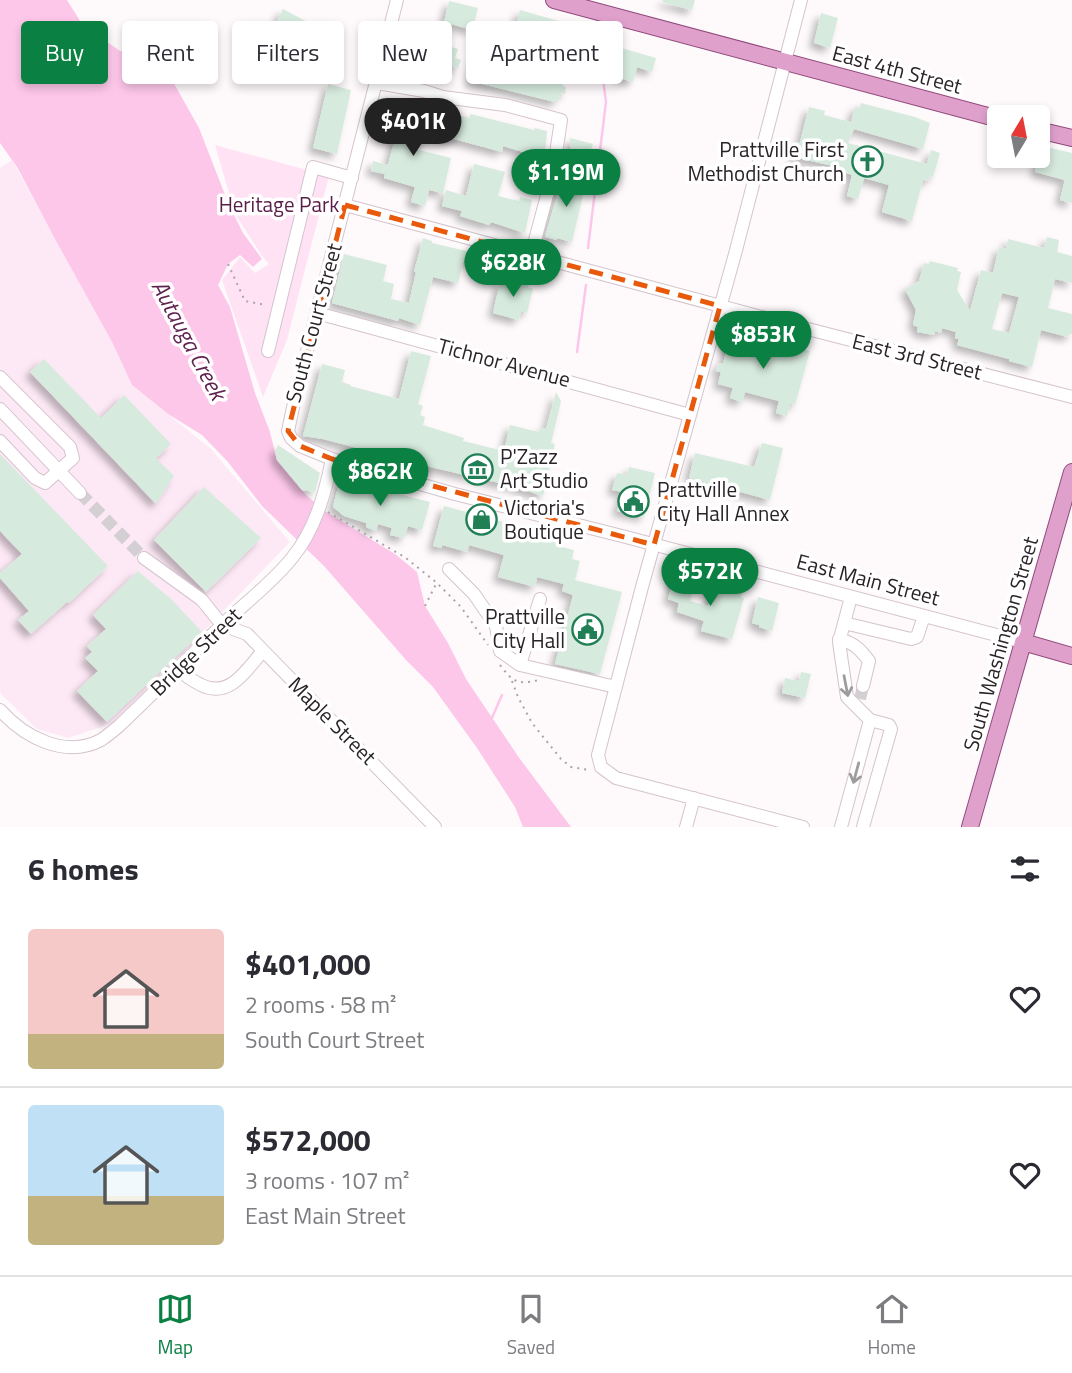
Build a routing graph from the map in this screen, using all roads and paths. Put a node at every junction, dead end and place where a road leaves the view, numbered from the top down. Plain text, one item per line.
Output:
1 (397, 0) edge
2 (554, 0) edge
3 (802, 0) edge
4 (392, 21) edge
5 (785, 62) junction
6 (377, 84) edge
7 (383, 84) edge
8 (987, 116) edge
9 (1050, 133) edge
10 (1072, 138) edge
11 (352, 178) junction
12 (345, 205) junction
13 (531, 254) junction
14 (228, 264) dead end
15 (720, 306) junction
16 (278, 307) junction
17 (317, 313) junction
18 (268, 351) dead end
19 (0, 377) edge
20 (1072, 397) edge
21 (0, 409) edge
22 (690, 415) junction
23 (0, 441) edge
24 (332, 459) junction
25 (59, 471) junction
26 (1072, 472) edge
27 (80, 493) tunnel mouth
28 (324, 509) junction
29 (654, 545) junction
30 (144, 558) tunnel mouth
31 (449, 569) dead end
32 (851, 597) junction
33 (540, 599) dead end
34 (425, 606) dead end
35 (924, 616) junction
36 (844, 623) junction
37 (222, 625) junction
38 (839, 639) junction
39 (1023, 642) junction
40 (263, 651) junction
41 (1072, 656) edge
42 (520, 665) junction
43 (179, 669) junction
44 (512, 680) dead end
45 (616, 687) junction
46 (860, 697) junction
47 (0, 710) edge
48 (870, 720) junction
49 (592, 770) dead end
50 (694, 799) junction
51 (417, 807) junction
52 (425, 827) edge
53 (435, 827) edge
54 (686, 827) edge
55 (803, 827) edge
56 (841, 827) edge
57 (863, 827) edge
58 (970, 827) edge

1 - 4 street, South Court Street
2 - 5 main road, East 4th Street
3 - 5 street
5 - 8 main road, East 4th Street
5 - 15 street
6 - 11 street, South Court Street
7 - 13 street
9 - 10 main road
11 - 12 street, South Court Street
11 - 16 street
12 - 13 street, East 3rd Street
12 - 17 street, South Court Street
13 - 15 street, East 3rd Street
14 - 16 path
15 - 20 street, East 3rd Street
15 - 22 street
16 - 18 street
17 - 22 street, Tichnor Avenue
17 - 24 street, South Court Street
19 - 25 street
21 - 25 street
22 - 29 street
23 - 25 street
24 - 28 street, Bridge Street
24 - 29 street, South Court Street
25 - 27 street
26 - 39 main road, South Washington Street
28 - 34 path
28 - 37 street, Bridge Street
29 - 32 street, East Main Street
29 - 45 street
30 - 37 street
31 - 42 street
32 - 35 street, East Main Street
32 - 36 street
33 - 42 street
35 - 36 street
35 - 39 street, East Main Street
36 - 38 street
37 - 40 street, Maple Street
37 - 43 street, Bridge Street
38 -> 46 street
38 - 46 street
39 - 41 main road, East Main Street
39 - 58 main road, South Washington Street
40 - 43 street
40 - 51 street, Maple Street
42 - 45 street
43 - 47 street, Bridge Street
44 - 49 path
45 - 50 street
46 - 48 street
48 -> 56 street
48 - 57 street
50 - 54 street
50 - 55 street
51 - 52 street
51 - 53 street, Maple Street

